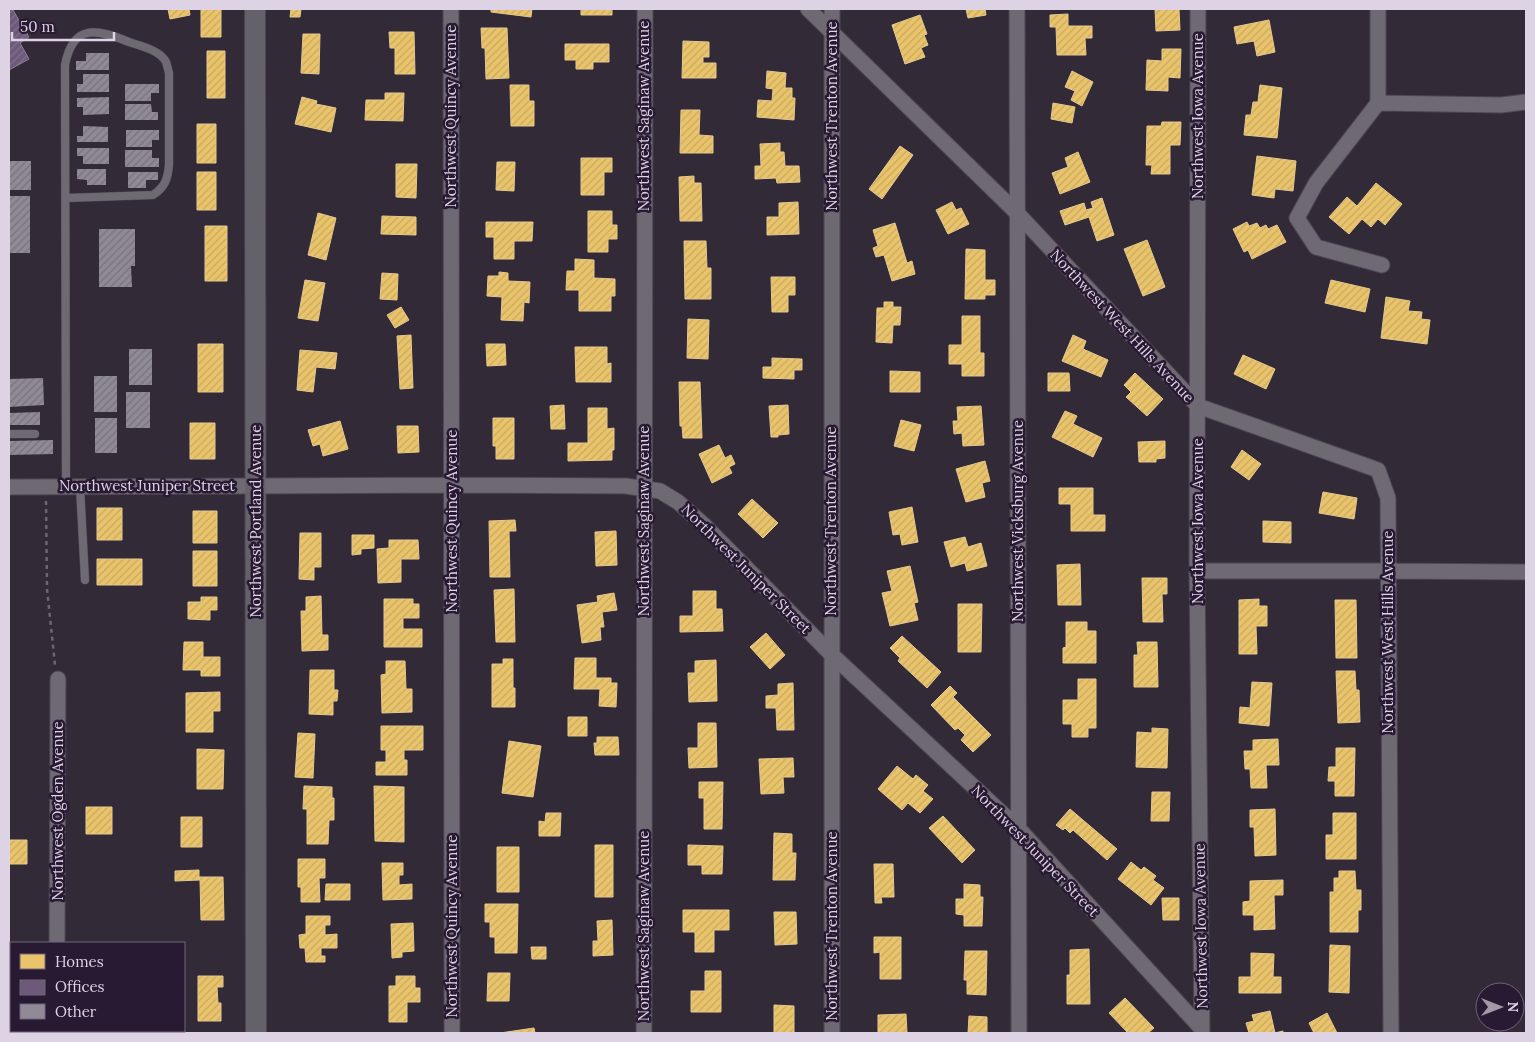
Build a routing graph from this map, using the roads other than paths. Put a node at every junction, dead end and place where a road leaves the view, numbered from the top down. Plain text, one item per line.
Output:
1 (255, 9) edge
2 (451, 9) edge
3 (645, 9) edge
4 (808, 9) edge
5 (832, 9) edge
6 (1017, 9) edge
7 (1198, 9) edge
8 (1378, 9) edge
9 (832, 32) junction
10 (1526, 102) edge
11 (1378, 103) junction
12 (66, 198) junction
13 (1018, 214) junction
14 (1382, 265) dead end
15 (1198, 406) junction
16 (9, 434) edge
17 (34, 434) dead end
18 (452, 485) junction
19 (256, 486) junction
20 (9, 487) edge
21 (73, 487) junction
22 (644, 488) junction
23 (1388, 570) junction
24 (1197, 571) junction
25 (1526, 572) edge
26 (85, 580) dead end
27 (831, 654) junction
28 (58, 679) road end
29 (1018, 828) junction
30 (58, 942) edge
31 (1202, 1031) edge
32 (256, 1033) edge
33 (452, 1033) edge
34 (644, 1033) edge
35 (832, 1033) edge
36 (1018, 1033) edge
37 (1391, 1033) edge

1 - 19 street, Northwest Portland Avenue
2 - 18 street, Northwest Quincy Avenue
3 - 22 street, Northwest Saginaw Avenue
4 - 9 street, Northwest West Hills Avenue
5 - 9 street, Northwest Trenton Avenue
6 - 13 street, Northwest Vicksburg Avenue
7 - 15 street, Northwest Iowa Avenue
8 - 11 street
9 - 13 street, Northwest West Hills Avenue
9 - 27 street, Northwest Trenton Avenue
10 - 11 street
11 - 14 street
12 - 12 lane
12 - 21 lane
13 - 15 street, Northwest West Hills Avenue
13 - 29 street, Northwest Vicksburg Avenue
15 - 23 street, Northwest West Hills Avenue
15 - 24 street, Northwest Iowa Avenue
16 - 17 lane
18 - 19 street, Northwest Juniper Street
18 - 22 street, Northwest Juniper Street
18 - 33 street, Northwest Quincy Avenue
19 - 21 street, Northwest Juniper Street
19 - 32 street, Northwest Portland Avenue
20 - 21 street, Northwest Juniper Street
21 - 26 lane
22 - 27 street, Northwest Juniper Street
22 - 34 street, Northwest Saginaw Avenue
23 - 24 street
23 - 25 street
23 - 37 street, Northwest West Hills Avenue
24 - 31 street, Northwest Iowa Avenue
27 - 29 street, Northwest Juniper Street
27 - 35 street, Northwest Trenton Avenue
28 - 30 street, Northwest Ogden Avenue
29 - 31 street, Northwest Juniper Street
29 - 36 street, Northwest Vicksburg Avenue

